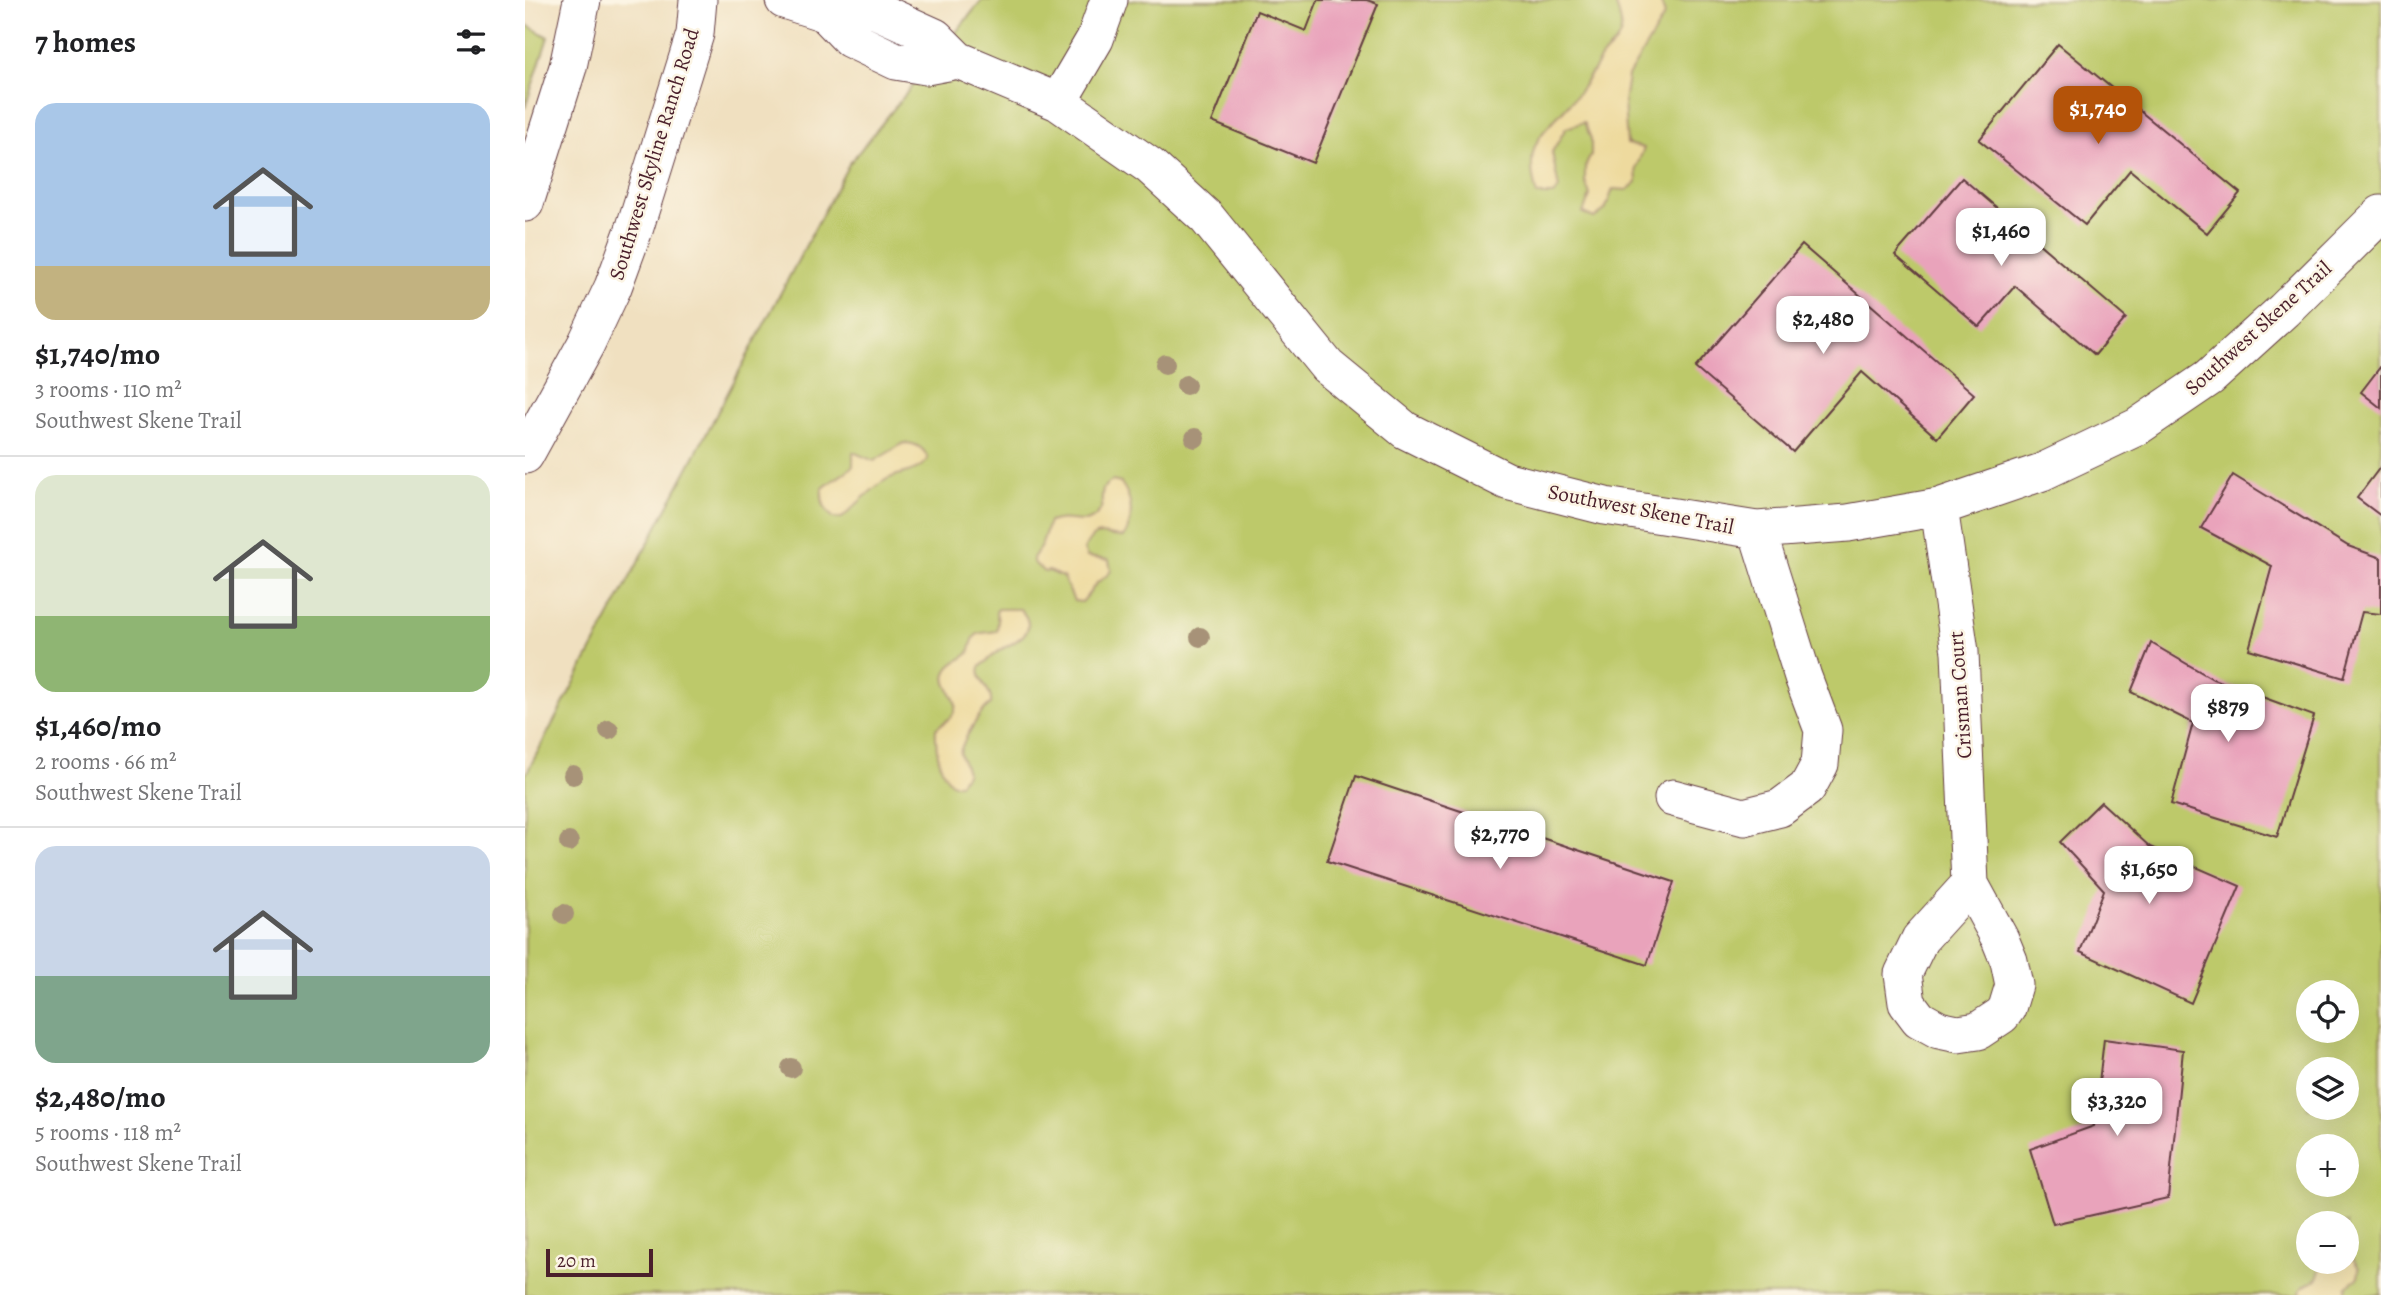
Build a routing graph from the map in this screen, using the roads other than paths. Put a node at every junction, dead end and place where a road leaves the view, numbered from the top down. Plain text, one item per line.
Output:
1 (582, 0) edge
2 (698, 0) edge
3 (784, 0) edge
4 (1109, 0) edge
5 (1058, 102) junction
6 (525, 204) edge
7 (2381, 214) edge
8 (525, 455) edge
9 (1938, 507) junction
10 (1757, 530) junction
11 (1673, 798) dead end
12 (1970, 884) dead end

1 - 6 street
2 - 8 street, Southwest Skyline Ranch Road
3 - 5 street, Southwest Skene Trail
4 - 5 street
5 - 10 street, Southwest Skene Trail
7 - 9 street, Southwest Skene Trail
9 - 10 street, Southwest Skene Trail
9 - 12 street, Crisman Court
10 - 11 street

